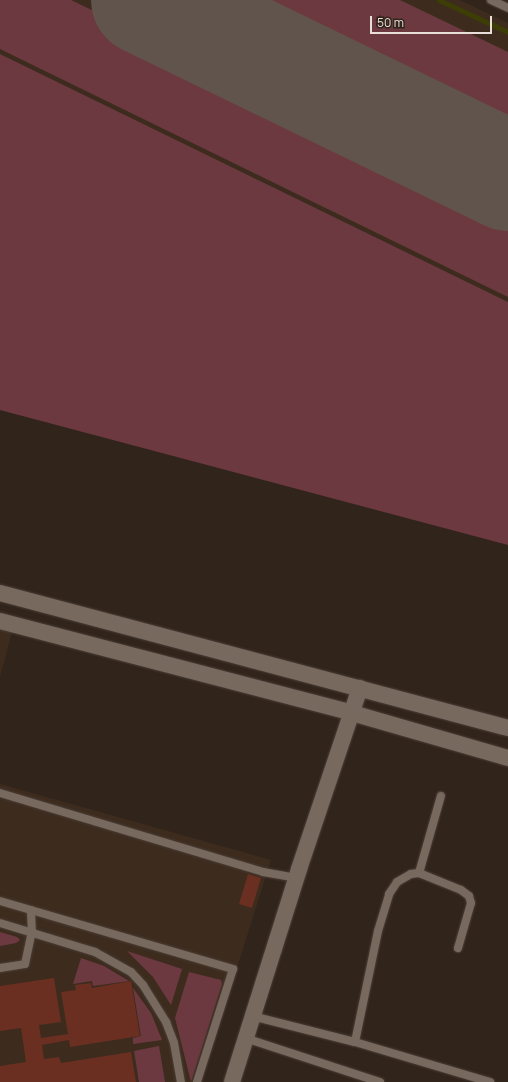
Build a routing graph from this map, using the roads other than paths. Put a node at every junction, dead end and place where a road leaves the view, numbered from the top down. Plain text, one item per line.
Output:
1 (491, 0) edge
2 (508, 8) edge
3 (0, 593) edge
4 (0, 622) edge
5 (185, 642) junction
6 (176, 667) junction
7 (360, 688) junction
8 (352, 713) junction
9 (508, 728) edge
10 (508, 758) edge
11 (0, 793) edge
12 (440, 796) dead end
13 (419, 873) junction
14 (296, 878) junction
15 (0, 901) edge
16 (31, 910) junction
17 (0, 922) edge
18 (32, 932) junction
19 (458, 948) dead end
20 (0, 968) edge
21 (252, 1016) junction
22 (246, 1038) junction
23 (355, 1042) junction
24 (181, 1082) edge
25 (197, 1082) edge
26 (232, 1082) edge
27 (380, 1082) edge
28 (490, 1082) edge

1 - 2 lane
3 - 5 street
4 - 6 street
5 - 6 street
5 - 7 street
6 - 8 street
7 - 8 street
7 - 9 street
8 - 10 street
8 - 14 street
11 - 14 lane
12 - 13 lane
13 - 19 lane
13 - 23 lane
14 - 21 street
15 - 16 lane
16 - 18 lane
16 - 25 lane
17 - 18 lane
18 - 20 lane
18 - 24 lane
21 - 22 street
21 - 23 lane
22 - 26 street
22 - 27 lane
23 - 28 lane

